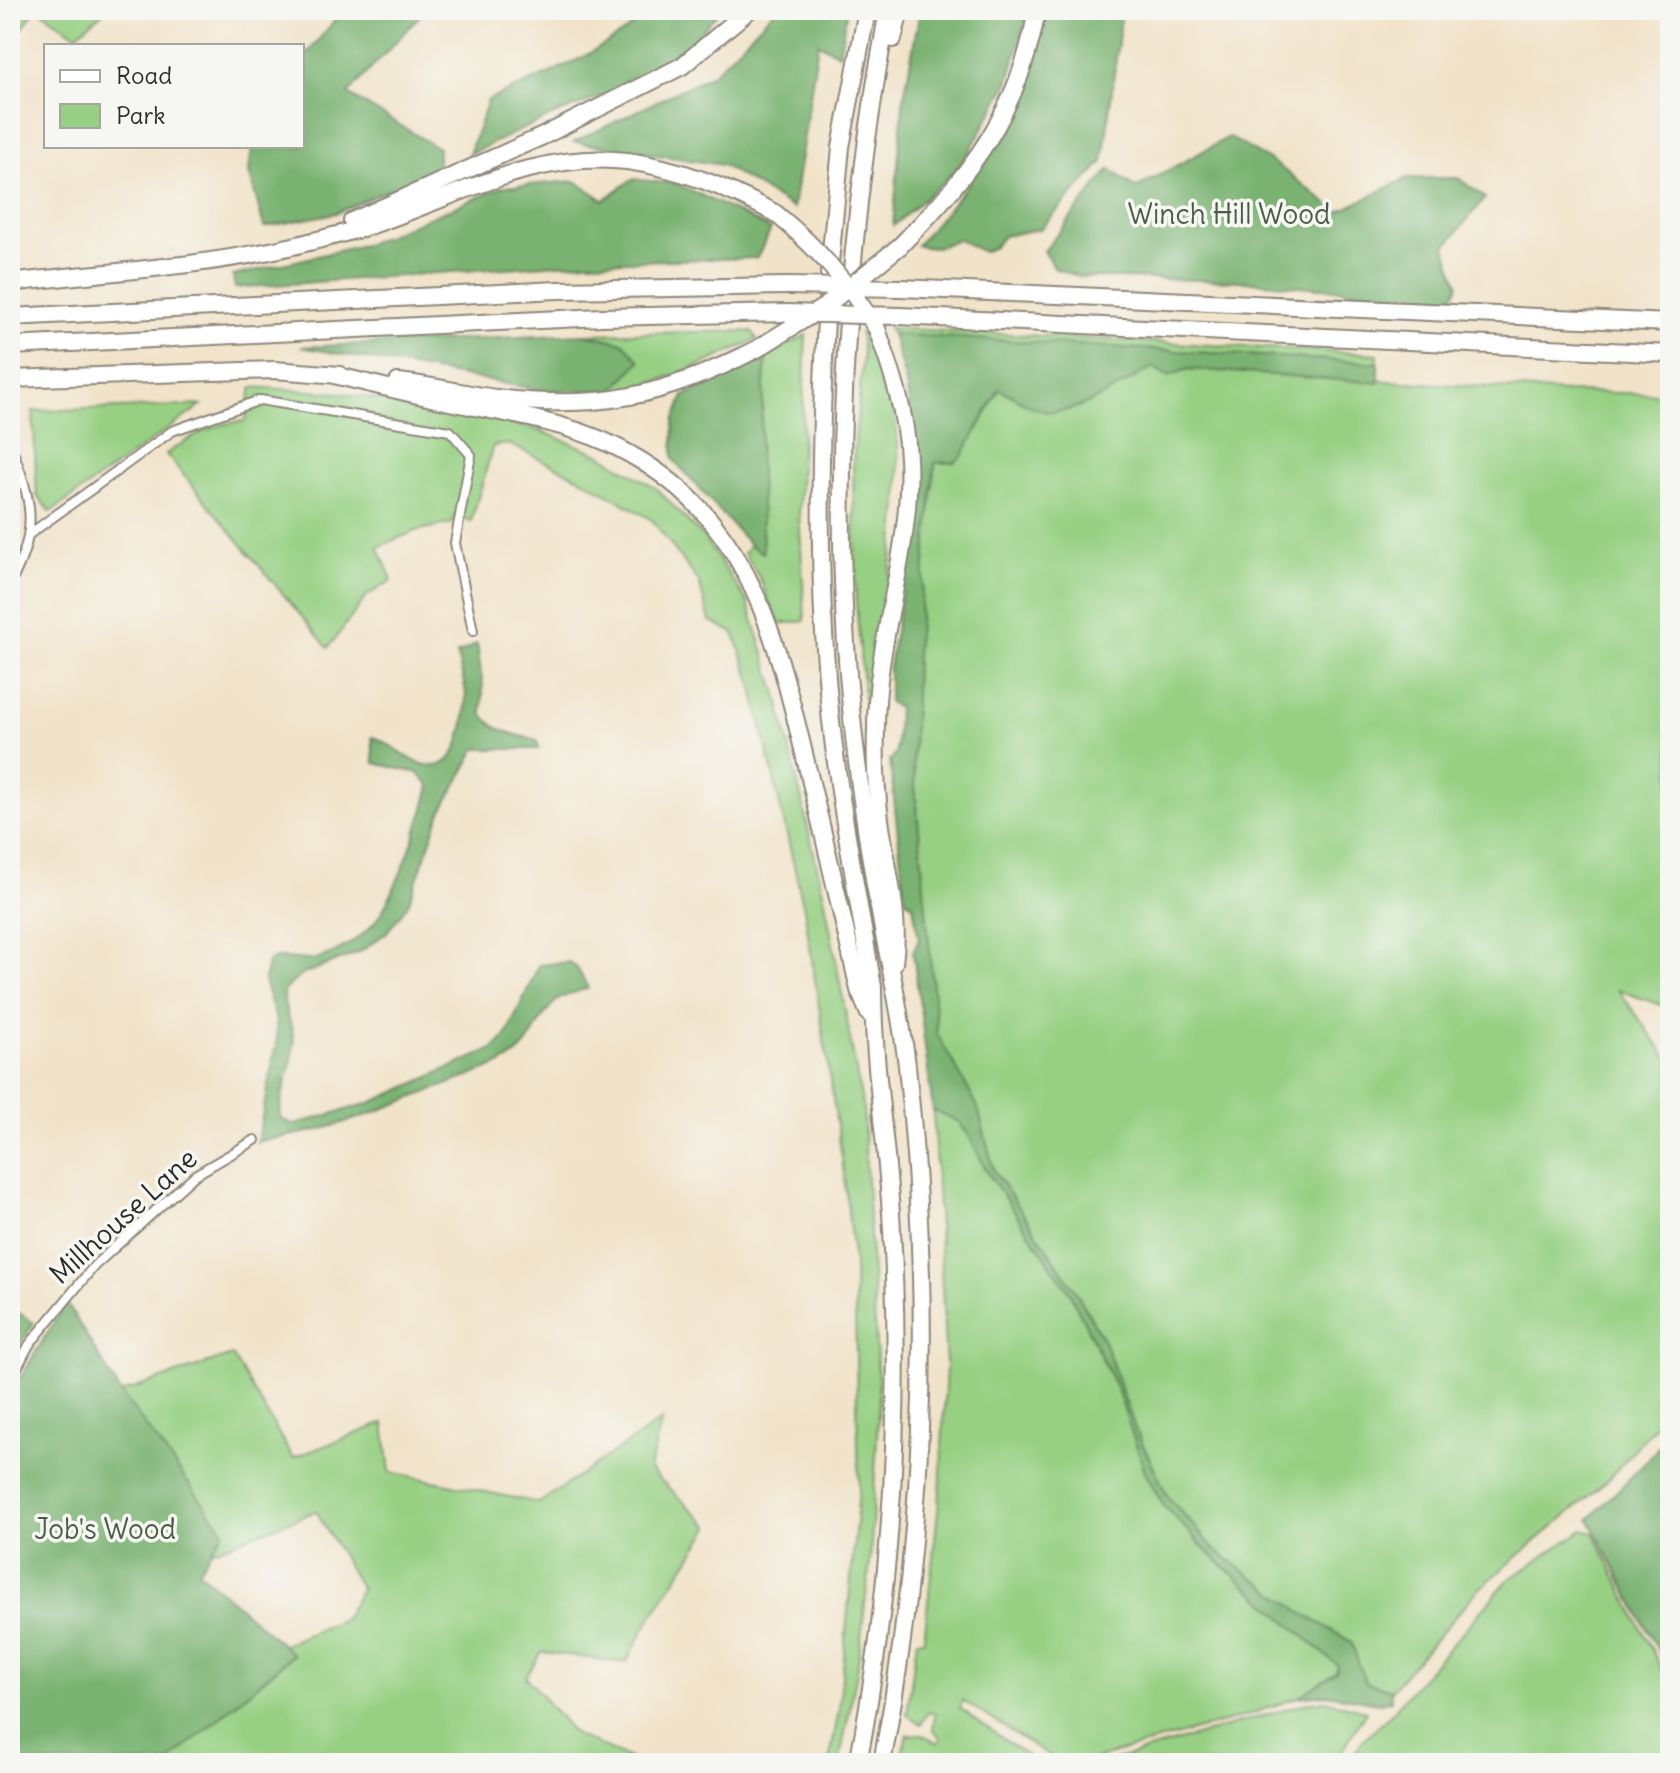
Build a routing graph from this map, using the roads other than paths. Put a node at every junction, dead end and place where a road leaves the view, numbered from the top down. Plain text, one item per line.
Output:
1 (749, 10) edge
2 (867, 10) edge
3 (888, 10) edge
4 (900, 10) edge
5 (1037, 10) edge
6 (873, 92) junction
7 (291, 246) junction
8 (10, 283) edge
9 (10, 317) edge
10 (1670, 323) edge
11 (10, 346) edge
12 (1670, 354) edge
13 (330, 374) junction
14 (10, 379) edge
15 (10, 443) edge
16 (31, 533) junction
17 (10, 584) edge
18 (473, 631) dead end
19 (893, 972) junction
20 (873, 1022) junction
21 (255, 1140) dead end
22 (10, 1381) edge
23 (858, 1763) edge
24 (882, 1763) edge

1 - 7 highway
2 - 20 highway
3 - 6 highway
4 - 6 highway
5 - 13 highway, bridge
6 - 19 highway
7 - 8 highway
7 - 19 highway, bridge
9 - 10 highway, bridge
11 - 12 highway, bridge
13 - 14 highway
13 - 20 highway
15 - 16 street
16 - 17 street
16 - 18 street
19 - 24 highway
20 - 23 highway
21 - 22 street, Millhouse Lane

